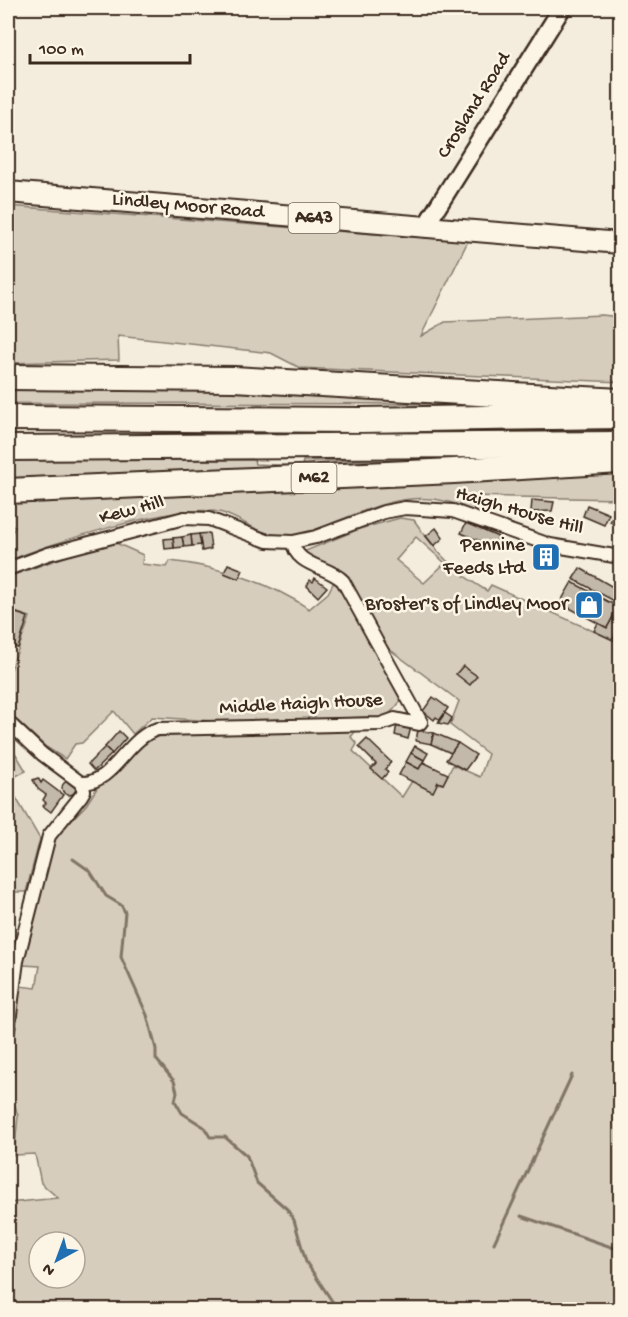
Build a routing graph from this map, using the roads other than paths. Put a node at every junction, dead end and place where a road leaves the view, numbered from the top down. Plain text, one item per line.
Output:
1 (562, 8) edge
2 (8, 192) edge
3 (425, 227) junction
4 (621, 243) edge
5 (8, 377) edge
6 (621, 401) edge
7 (621, 416) edge
8 (8, 418) edge
9 (621, 444) edge
10 (8, 448) edge
11 (621, 461) edge
12 (8, 491) edge
13 (267, 541) joint
14 (293, 542) junction
15 (621, 557) edge
16 (8, 569) edge
17 (8, 722) edge
18 (81, 783) junction
19 (8, 1030) edge

1 - 3 street, Crosland Road
2 - 3 main road, Lindley Moor Road / A643
3 - 4 main road, Lindley Moor Road / A643
5 - 6 highway
7 - 8 highway
9 - 10 highway, M62
11 - 12 highway, M62
13 - 14 street, Haigh House Hill
13 - 16 street, Kew Hill
14 - 15 street, Haigh House Hill
14 - 18 street, Middle Haigh House
17 - 18 street
18 - 19 street

